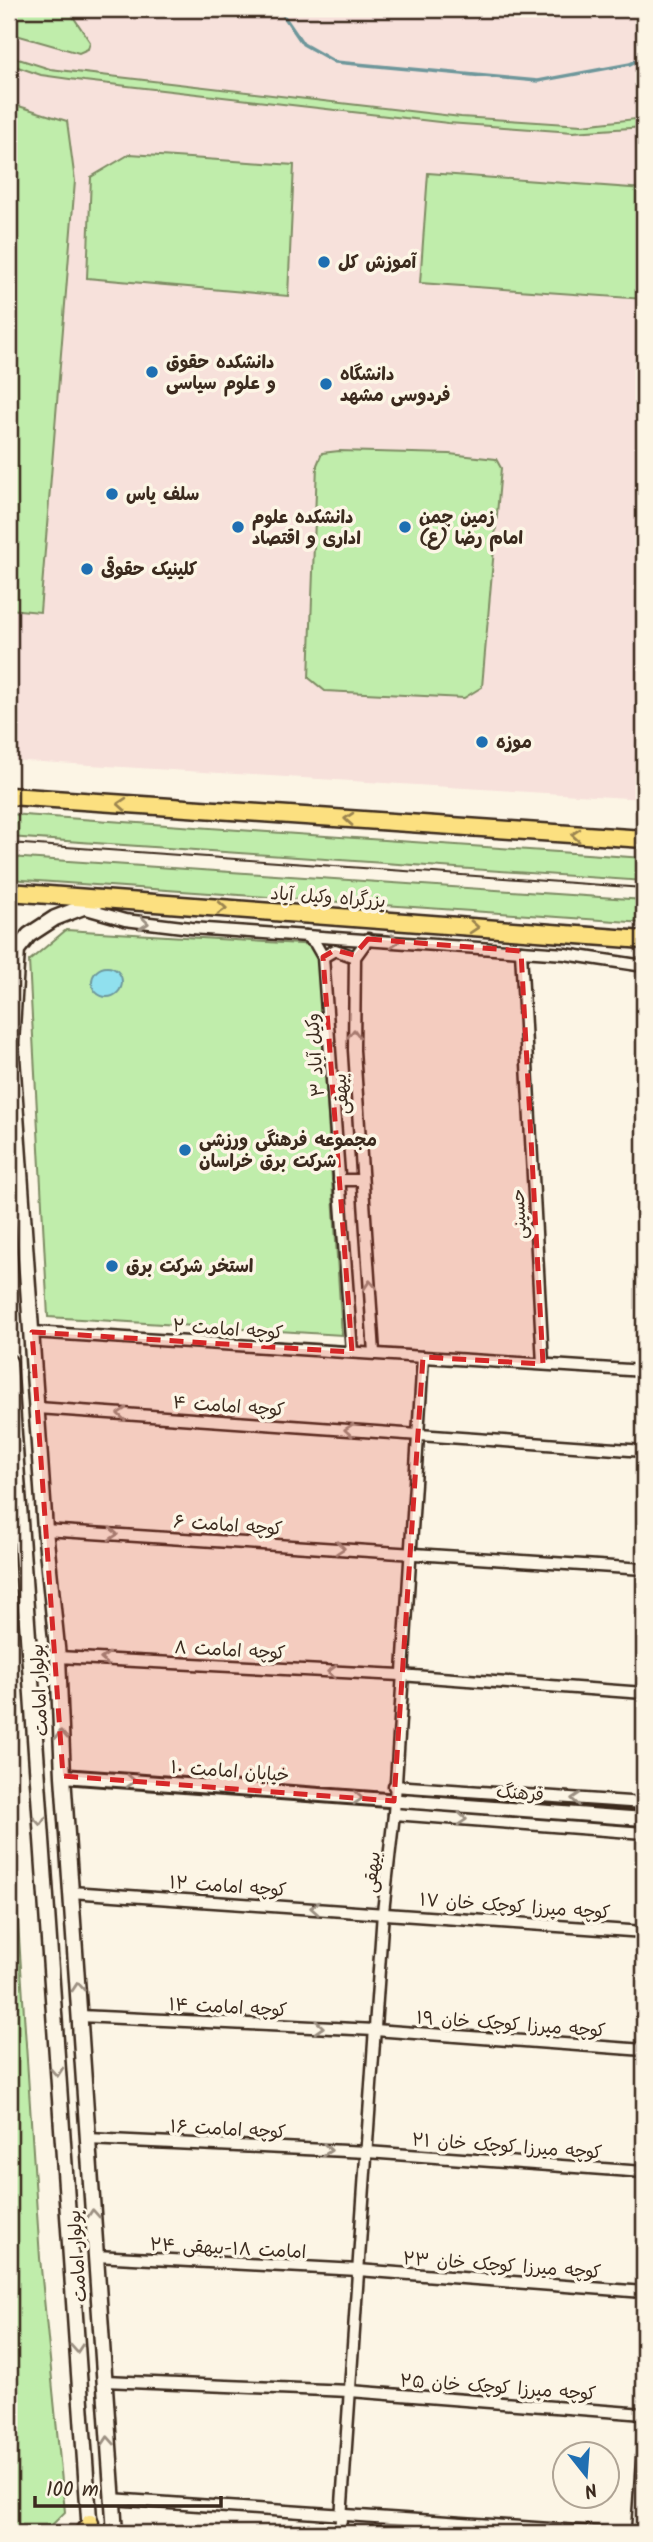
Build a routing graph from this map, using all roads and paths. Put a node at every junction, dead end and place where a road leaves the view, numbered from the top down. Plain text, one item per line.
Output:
1 (9, 796) edge
2 (644, 839) edge
3 (9, 892) edge
4 (106, 900) junction
5 (78, 907) junction
6 (306, 936) junction
7 (368, 939) junction
8 (644, 940) edge
9 (521, 951) junction
10 (323, 957) junction
11 (355, 957) junction
12 (11, 963) edge
13 (644, 966) edge
14 (339, 1180) junction
15 (362, 1180) junction
16 (32, 1332) junction
17 (352, 1352) junction
18 (374, 1353) junction
19 (423, 1357) junction
20 (9, 1362) edge
21 (543, 1364) junction
22 (644, 1371) edge
23 (38, 1408) junction
24 (417, 1435) junction
25 (644, 1451) edge
26 (45, 1530) junction
27 (409, 1552) junction
28 (644, 1569) edge
29 (58, 1657) junction
30 (400, 1675) junction
31 (644, 1693) edge
32 (63, 1776) junction
33 (394, 1786) junction
34 (644, 1803) edge
35 (394, 1807) junction
36 (644, 1819) edge
37 (644, 1833) edge
38 (71, 1892) junction
39 (383, 1912) junction
40 (644, 1932) edge
41 (80, 2015) junction
42 (375, 2030) junction
43 (644, 2050) edge
44 (88, 2139) junction
45 (367, 2151) junction
46 (644, 2172) edge
47 (96, 2256) junction
48 (358, 2270) junction
49 (644, 2292) edge
50 (104, 2381) junction
51 (349, 2391) junction
52 (644, 2414) edge
53 (644, 2431) edge
54 (111, 2499) junction
55 (341, 2514) junction
56 (88, 2530) edge
57 (115, 2533) edge
58 (340, 2533) edge
59 (608, 2533) edge
60 (637, 2533) edge

2 -> 1 highway
3 - 4 highway, بزرگراه وکیل آباد
4 - 5 main road, بولوار امامت
4 -> 8 highway, بزرگراه وکیل آباد
5 -> 6 street
5 - 12 main road, بولوار امامت
6 - 7 street
6 - 10 street
7 -> 9 street
7 - 11 street
9 - 13 street
9 - 21 street, حسینی
10 - 11 street
10 - 14 street, ۳ وکیل آباد
15 -> 11 street, بیهقی
12 - 16 main road, بولوار امامت
14 - 15 street
14 - 17 street
18 -> 15 street, بیهقی
16 - 17 street, کوچه امامت ۲
16 - 23 main road, بولوار امامت
17 - 18 street, کوچه امامت ۲
18 - 19 street, کوچه امامت ۲
19 - 21 street, کوچه امامت ۲
19 - 24 street, بیهقی
20 -> 56 main road, بولوار امامت
21 - 22 street, کوچه امامت ۲
24 -> 23 street, کوچه امامت ۴
23 - 26 main road, بولوار امامت
24 - 25 street, کوچه امامت ۴
24 - 27 street, بیهقی
26 -> 27 street, کوچه امامت ۶
26 - 29 main road, بولوار امامت
27 - 28 street, کوچه امامت ۶
27 - 30 street, بیهقی
30 -> 29 street, کوچه امامت ۸
32 -> 29 main road, بولوار امامت
30 - 31 street, کوچه امامت ۸
30 - 33 street, بیهقی
32 -> 35 street, خیابان امامت ۱۰
32 - 38 main road, بولوار امامت
34 -> 33 street
33 - 35 street, بیهقی
35 - 36 street, فرهنگ
35 -> 37 street
35 - 39 street, بیهقی
39 -> 38 street, کوچه امامت ۱۲
41 -> 38 main road, بولوار امامت
39 - 40 street, کوچه میرزا کوچک خان ۱۷
39 - 42 street, بیهقی
41 -> 42 street, کوچه امامت ۱۴
41 - 44 main road, بولوار امامت
42 - 43 street, کوچه میرزا کوچک خان ۱۹
42 - 45 street, بیهقی
44 -> 45 street, کوچه امامت ۱۶
47 -> 44 main road, بولوار امامت
45 - 46 street, کوچه میرزا کوچک خان ۲۱
45 - 48 street, بیهقی
47 - 48 street, امامت ۱۸-بیهقی ۲۴
47 - 50 main road, بولوار امامت
48 - 49 street, کوچه میرزا کوچک خان ۲۳
48 - 51 street, بیهقی
50 - 51 street, کوچه میرزا کوچک خان ۲۵
54 -> 50 main road, بولوار امامت
51 - 52 street, کوچه میرزا کوچک خان ۲۵
51 - 55 street, بیهقی
53 - 60 street
54 - 55 street
54 - 57 main road, بولوار امامت
55 - 58 street, بیهقی
55 - 59 street

